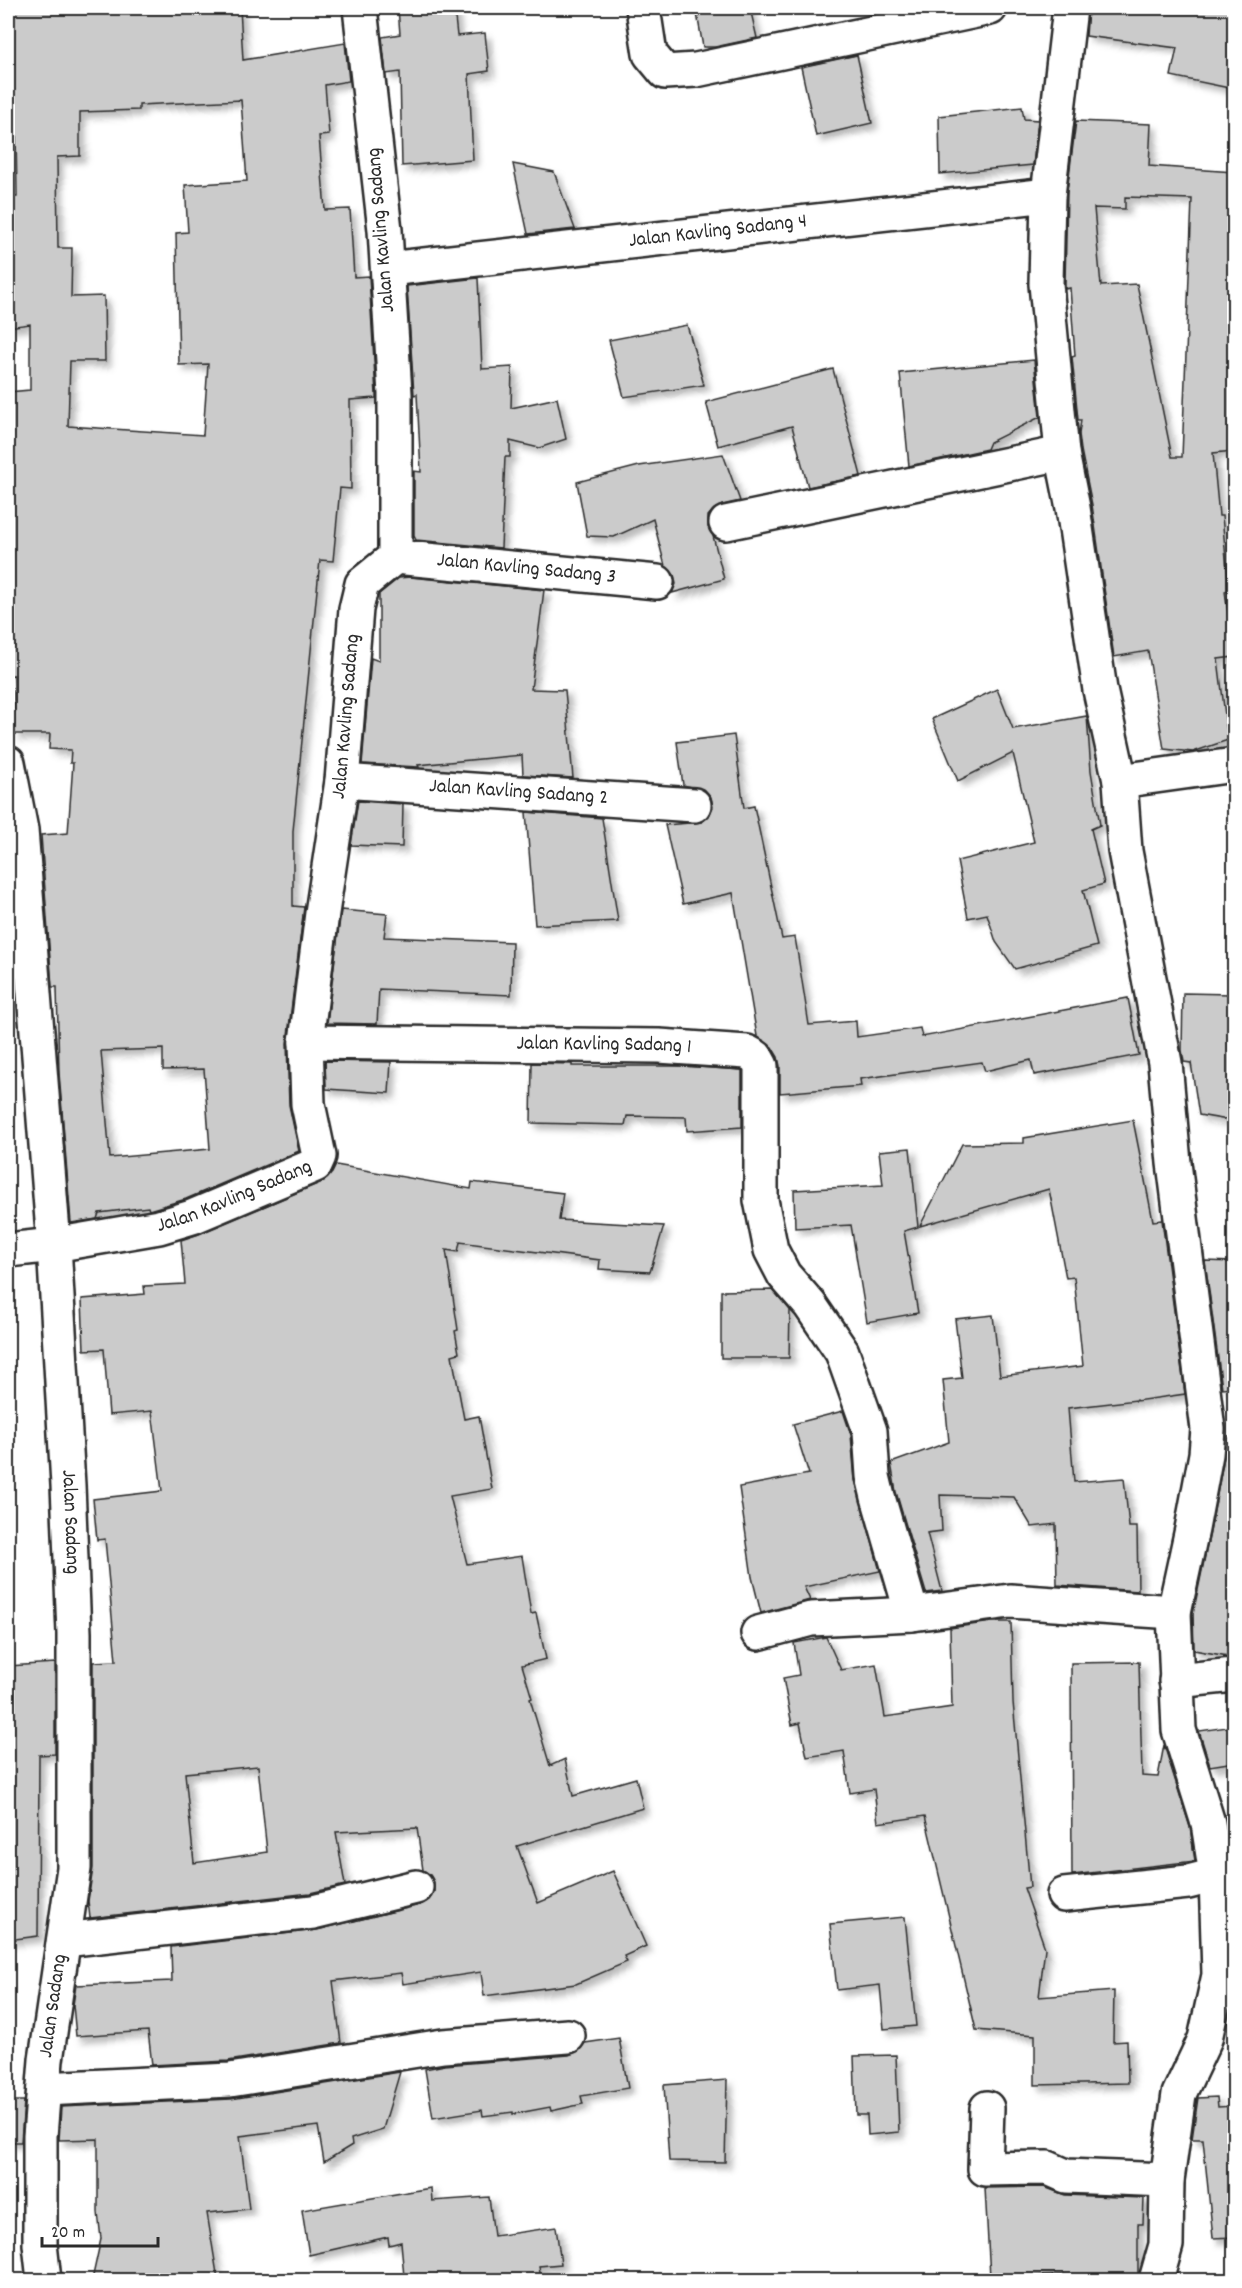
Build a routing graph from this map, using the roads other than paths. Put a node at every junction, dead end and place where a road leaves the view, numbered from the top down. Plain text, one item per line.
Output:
1 (360, 8) edge
2 (643, 8) edge
3 (990, 8) edge
4 (1070, 8) edge
5 (1048, 195) junction
6 (387, 269) junction
7 (1062, 453) junction
8 (726, 523) dead end
9 (395, 557) junction
10 (657, 582) dead end
11 (1234, 765) edge
12 (9, 776) edge
13 (342, 781) junction
14 (1120, 781) junction
15 (694, 805) dead end
16 (306, 1042) junction
17 (54, 1245) junction
18 (8, 1250) edge
19 (1174, 1612) junction
20 (912, 1614) junction
21 (758, 1633) dead end
22 (1234, 1675) edge
23 (1176, 1681) junction
24 (1216, 1875) junction
25 (416, 1887) dead end
26 (1064, 1895) dead end
27 (63, 1940) junction
28 (568, 2036) dead end
29 (44, 2089) junction
30 (987, 2108) dead end
31 (1167, 2180) junction
32 (44, 2280) edge
33 (1156, 2280) edge

1 - 6 street, Jalan Kavling Sadang
2 - 3 street
4 - 5 street
5 - 6 street, Jalan Kavling Sadang 4
5 - 7 street
6 - 9 street, Jalan Kavling Sadang
7 - 8 street
7 - 14 street
9 - 10 street, Jalan Kavling Sadang 3
9 - 13 street, Jalan Kavling Sadang
11 - 14 street
12 - 17 street, Jalan Sadang
13 - 15 street, Jalan Kavling Sadang 2
13 - 16 street, Jalan Kavling Sadang
14 - 19 street
16 - 17 street, Jalan Kavling Sadang
16 - 20 street, Jalan Kavling Sadang 1
17 - 18 street, Jalan Kavling Sadang
17 - 27 street, Jalan Sadang
19 - 20 street
19 - 23 street
20 - 21 street
22 - 23 street
23 - 24 street
24 - 26 street
24 - 31 street
25 - 27 street
27 - 29 street, Jalan Sadang
28 - 29 street
29 - 32 street, Jalan Sadang
30 - 31 street
31 - 33 street

